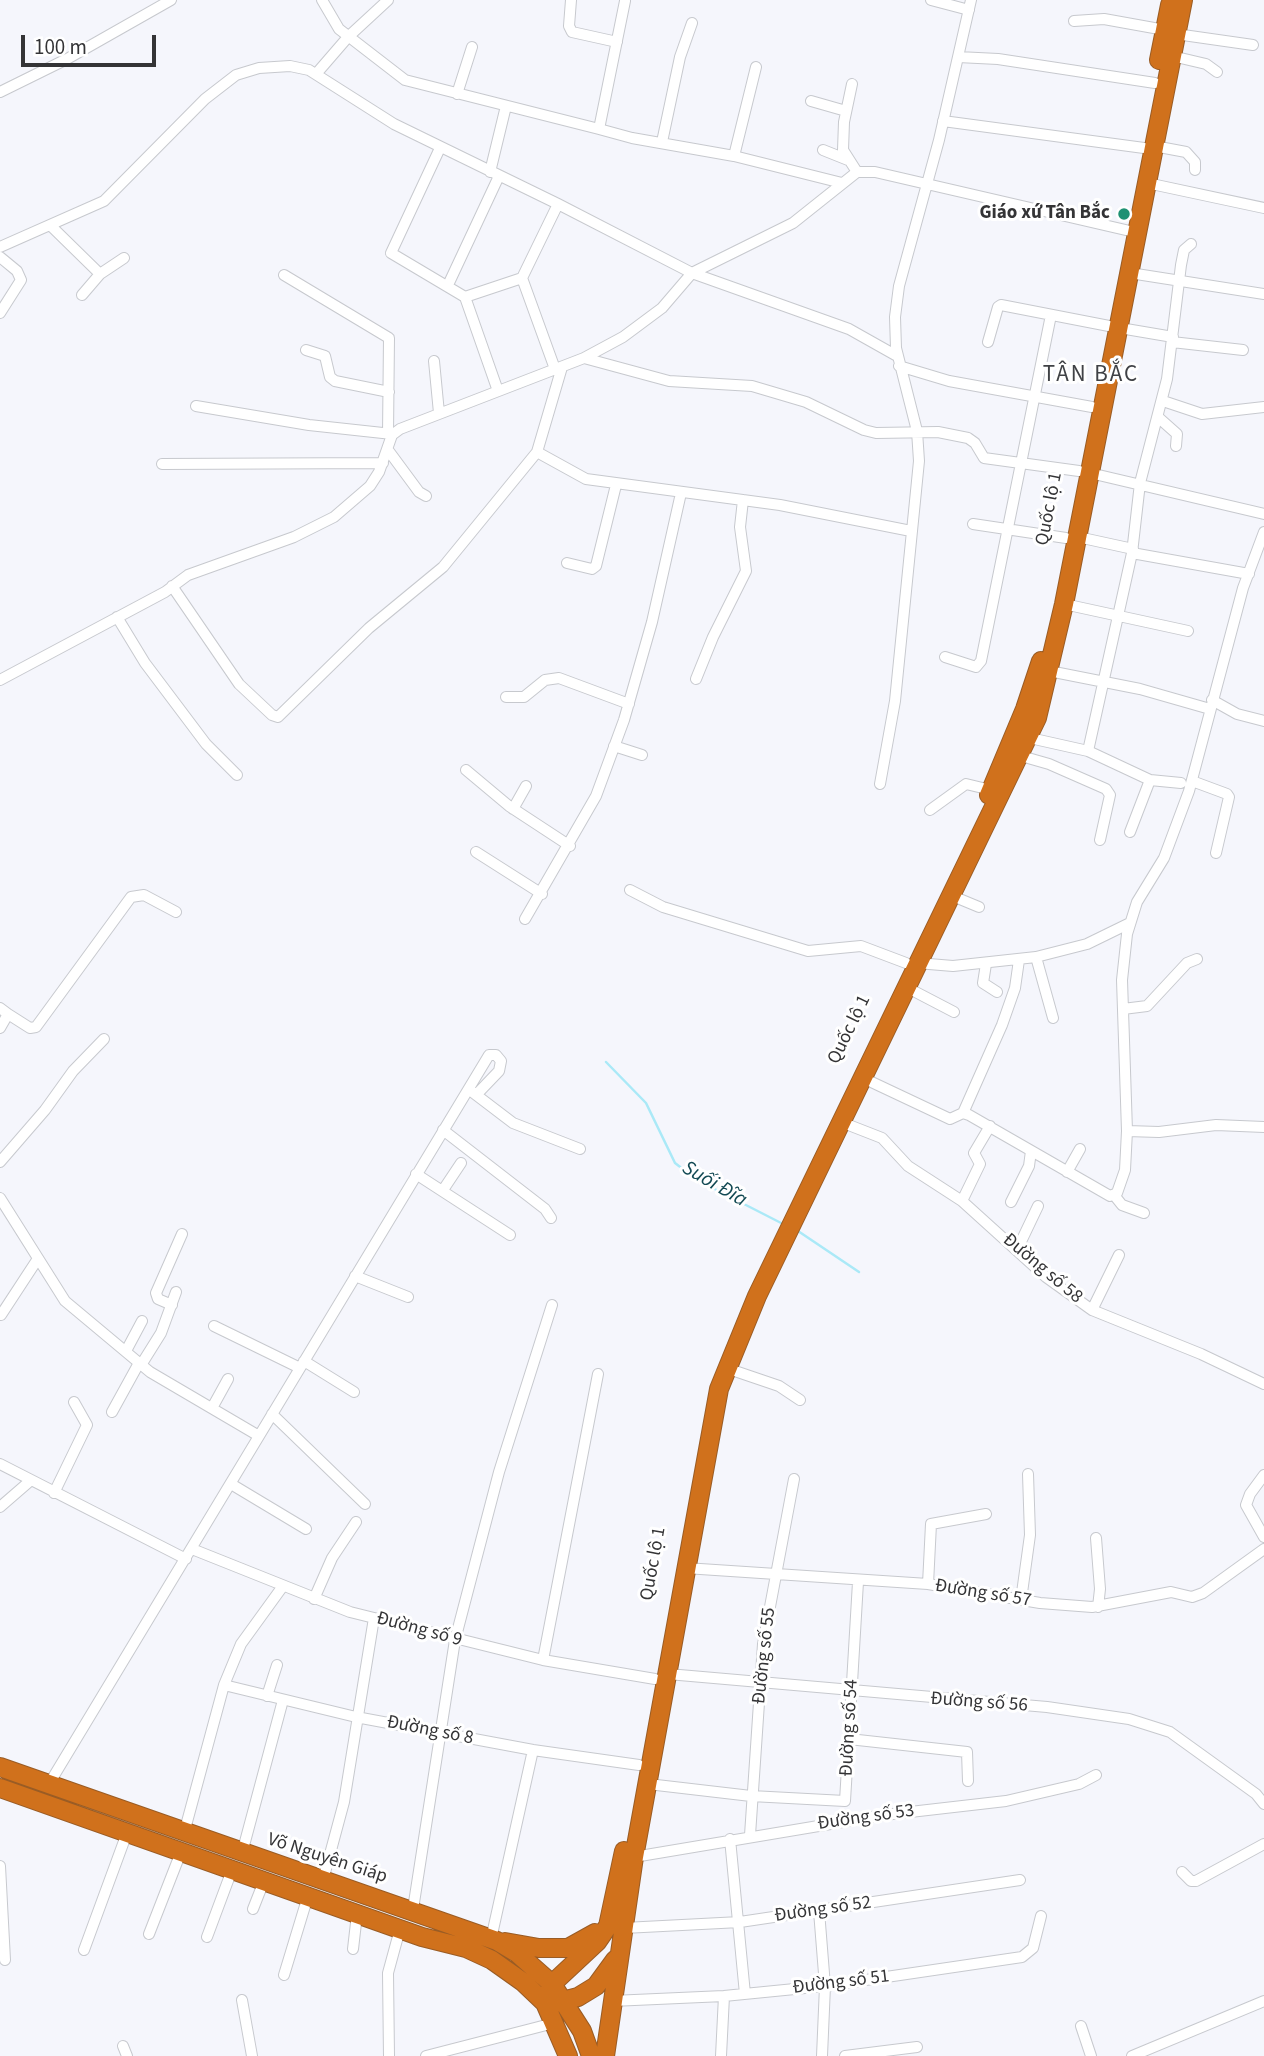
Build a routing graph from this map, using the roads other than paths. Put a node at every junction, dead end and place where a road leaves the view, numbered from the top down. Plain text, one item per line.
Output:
1 (171, 0) edge
2 (322, 0) edge
3 (388, 0) edge
4 (571, 0) edge
5 (931, 0) edge
6 (1171, 0) edge
7 (1183, 0) edge
8 (625, 1) edge
9 (970, 5) edge
10 (1074, 21) dead end
11 (692, 23) dead end
12 (1171, 32) junction
13 (348, 37) junction
14 (617, 42) junction
15 (1253, 46) dead end
16 (472, 47) dead end
17 (958, 57) junction
18 (1172, 57) junction
19 (756, 67) dead end
20 (1217, 72) dead end
21 (316, 74) junction
22 (1155, 83) junction
23 (852, 84) dead end
24 (0, 92) edge
25 (457, 94) junction
26 (811, 101) dead end
27 (506, 106) junction
28 (846, 111) junction
29 (943, 121) junction
30 (599, 128) junction
31 (662, 142) junction
32 (1149, 147) junction
33 (440, 148) junction
34 (823, 150) dead end
35 (734, 156) junction
36 (848, 160) junction
37 (1195, 170) dead end
38 (857, 172) junction
39 (495, 174) junction
40 (842, 183) junction
41 (1147, 183) junction
42 (927, 184) junction
43 (558, 204) junction
44 (1264, 208) edge
45 (51, 226) junction
46 (1130, 231) junction
47 (1191, 244) dead end
48 (0, 247) edge
49 (0, 257) edge
50 (124, 258) dead end
51 (692, 273) junction
52 (1130, 273) junction
53 (100, 274) junction
54 (284, 275) dead end
55 (522, 278) junction
56 (1179, 282) junction
57 (448, 285) junction
58 (1264, 294) edge
59 (82, 295) dead end
60 (465, 297) junction
61 (0, 313) edge
62 (1051, 315) junction
63 (1115, 327) junction
64 (1173, 339) junction
65 (988, 342) dead end
66 (306, 350) dead end
67 (1244, 350) dead end
68 (584, 358) junction
69 (434, 361) dead end
70 (898, 361) junction
71 (559, 368) junction
72 (498, 391) junction
73 (389, 392) junction
74 (1034, 397) junction
75 (1163, 401) junction
76 (196, 406) dead end
77 (1092, 407) junction
78 (1264, 407) edge
79 (439, 414) junction
80 (1159, 418) junction
81 (917, 431) junction
82 (390, 434) junction
83 (1176, 446) dead end
84 (388, 450) junction
85 (537, 452) junction
86 (1021, 462) junction
87 (383, 463) junction
88 (162, 464) dead end
89 (1085, 472) junction
90 (1140, 483) junction
91 (616, 485) junction
92 (681, 493) junction
93 (426, 496) dead end
94 (743, 500) junction
95 (1264, 514) edge
96 (972, 524) dead end
97 (1009, 528) junction
98 (911, 531) junction
99 (1264, 532) edge
100 (1072, 537) junction
101 (1132, 551) junction
102 (1259, 561) edge
103 (567, 563) dead end
104 (1249, 574) junction
105 (172, 586) junction
106 (1064, 604) junction
107 (1117, 615) junction
108 (117, 617) junction
109 (1188, 631) dead end
110 (945, 657) dead end
111 (1049, 671) junction
112 (1, 677) edge
113 (696, 680) dead end
114 (1103, 682) junction
115 (506, 697) dead end
116 (629, 704) junction
117 (1211, 705) junction
118 (1264, 721) edge
119 (1030, 738) junction
120 (614, 746) junction
121 (1088, 751) junction
122 (642, 755) dead end
123 (1021, 756) junction
124 (466, 770) dead end
125 (237, 775) dead end
126 (1150, 780) junction
127 (1192, 781) junction
128 (1181, 783) dead end
129 (880, 784) dead end
130 (526, 786) dead end
131 (991, 790) junction
132 (513, 809) junction
133 (930, 810) dead end
134 (1130, 832) dead end
135 (1100, 840) dead end
136 (570, 846) junction
137 (476, 852) dead end
138 (1216, 853) dead end
139 (630, 890) dead end
140 (542, 894) junction
141 (950, 895) junction
142 (979, 907) dead end
143 (176, 912) dead end
144 (525, 919) dead end
145 (1130, 923) junction
146 (1036, 957) junction
147 (1197, 959) dead end
148 (1019, 960) junction
149 (911, 963) junction
150 (986, 964) junction
151 (906, 987) junction
152 (997, 992) dead end
153 (1123, 1009) junction
154 (4, 1011) edge
155 (954, 1012) dead end
156 (1053, 1018) dead end
157 (0, 1028) edge
158 (104, 1039) dead end
159 (863, 1078) junction
160 (962, 1113) junction
161 (841, 1122) junction
162 (990, 1126) junction
163 (1264, 1127) edge
164 (443, 1130) junction
165 (1127, 1131) junction
166 (580, 1149) dead end
167 (1080, 1149) dead end
168 (1031, 1151) junction
169 (0, 1162) edge
170 (461, 1163) dead end
171 (1067, 1172) junction
172 (416, 1174) junction
173 (443, 1190) junction
174 (1114, 1195) junction
175 (0, 1198) edge
176 (962, 1201) junction
177 (1012, 1202) dead end
178 (1038, 1206) dead end
179 (7, 1212) junction
180 (1143, 1213) dead end
181 (790, 1215) junction
182 (551, 1218) dead end
183 (0, 1223) edge
184 (182, 1234) dead end
185 (781, 1234) junction
186 (510, 1235) dead end
187 (1017, 1250) junction
188 (1119, 1255) dead end
189 (37, 1260) junction
190 (355, 1276) junction
191 (176, 1293) dead end
192 (408, 1297) dead end
193 (172, 1305) junction
194 (552, 1305) dead end
195 (1092, 1310) junction
196 (1, 1315) edge
197 (142, 1321) dead end
198 (214, 1326) dead end
199 (126, 1351) junction
200 (140, 1364) junction
201 (302, 1364) junction
202 (726, 1368) junction
203 (598, 1374) dead end
204 (228, 1379) dead end
205 (1264, 1384) edge
206 (354, 1392) dead end
207 (800, 1401) dead end
208 (74, 1402) dead end
209 (212, 1408) junction
210 (112, 1412) dead end
211 (272, 1414) junction
212 (259, 1436) junction
213 (0, 1464) edge
214 (1028, 1474) dead end
215 (1264, 1475) edge
216 (794, 1479) dead end
217 (30, 1481) junction
218 (230, 1484) junction
219 (54, 1493) junction
220 (365, 1504) dead end
221 (0, 1507) edge
222 (986, 1514) dead end
223 (356, 1522) dead end
224 (306, 1529) dead end
225 (1264, 1536) edge
226 (1096, 1538) dead end
227 (1264, 1549) edge
228 (189, 1554) junction
229 (684, 1568) junction
230 (775, 1576) junction
231 (858, 1582) junction
232 (928, 1584) junction
233 (283, 1586) junction
234 (314, 1599) junction
235 (1021, 1600) junction
236 (1098, 1606) junction
237 (374, 1618) junction
238 (455, 1640) junction
239 (543, 1660) junction
240 (276, 1665) dead end
241 (661, 1676) junction
242 (761, 1684) junction
243 (224, 1685) junction
244 (852, 1692) junction
245 (267, 1696) junction
246 (283, 1700) junction
247 (356, 1717) junction
248 (440, 1733) junction
249 (849, 1739) junction
250 (533, 1751) junction
251 (639, 1765) junction
252 (0, 1767) edge
253 (1096, 1775) dead end
254 (968, 1781) dead end
255 (49, 1784) junction
256 (648, 1784) junction
257 (0, 1788) edge
258 (751, 1796) junction
259 (1264, 1804) edge
260 (127, 1833) junction
261 (184, 1833) junction
262 (750, 1835) junction
263 (730, 1839) junction
264 (1264, 1844) edge
265 (181, 1852) junction
266 (242, 1853) junction
267 (634, 1857) junction
268 (0, 1866) edge
269 (233, 1870) junction
270 (1182, 1872) dead end
271 (323, 1880) junction
272 (1020, 1880) dead end
273 (264, 1881) junction
274 (308, 1896) junction
275 (253, 1909) dead end
276 (413, 1909) junction
277 (819, 1911) junction
278 (357, 1914) junction
279 (1041, 1916) dead end
280 (740, 1922) junction
281 (617, 1923) junction
282 (400, 1929) junction
283 (149, 1934) dead end
284 (207, 1937) dead end
285 (494, 1940) junction
286 (353, 1949) dead end
287 (84, 1950) dead end
288 (620, 1950) junction
289 (5, 1960) dead end
290 (284, 1975) dead end
291 (552, 1984) junction
292 (825, 1986) junction
293 (745, 1994) junction
294 (724, 1996) junction
295 (242, 2000) dead end
296 (611, 2001) junction
297 (1264, 2001) edge
298 (566, 2002) junction
299 (545, 2004) junction
300 (554, 2023) junction
301 (1081, 2026) dead end
302 (917, 2047) dead end
303 (252, 2056) edge
304 (389, 2056) edge
305 (426, 2056) edge
306 (568, 2056) edge
307 (590, 2056) edge
308 (605, 2056) edge
309 (721, 2056) edge
310 (822, 2056) edge
311 (845, 2056) edge
312 (1091, 2056) edge
313 (1132, 2056) edge

1 - 24 street
2 - 13 street
3 - 13 street
4 - 14 street
5 - 9 street
6 - 12 highway, Quốc lộ 1
7 - 12 highway, Quốc lộ 1
8 - 14 street
9 - 17 street
10 - 12 street
11 - 31 street
12 - 15 street
12 - 18 highway, Quốc lộ 1
12 - 22 highway, Quốc lộ 1
13 - 21 street
13 - 25 street
14 - 30 street
16 - 25 street
17 - 22 street
17 - 29 street
18 - 20 street
18 - 32 highway, Quốc lộ 1
19 - 35 street
21 - 33 street
21 - 45 street
22 - 32 highway, Quốc lộ 1
23 - 28 street
25 - 27 street
26 - 28 street
27 - 30 street
27 - 39 street
28 - 36 street
29 - 32 street
29 - 42 street
30 - 31 street
31 - 35 street
32 - 37 street
32 - 41 highway, Quốc lộ 1
32 - 46 highway, Quốc lộ 1
33 - 39 street
33 - 57 street
34 - 36 street
35 - 40 street
36 - 38 street
38 - 40 street
38 - 42 street
39 - 43 street
39 - 57 street
40 - 51 street
41 - 44 street
41 - 52 highway, Quốc lộ 1
42 - 46 street
42 - 70 street
43 - 51 street
43 - 55 street
45 - 48 street
45 - 53 street
46 - 63 highway, Quốc lộ 1
47 - 56 street
49 - 61 street
50 - 53 street
51 - 68 street
51 - 70 street
52 - 56 street
52 - 63 highway, Quốc lộ 1
53 - 59 street
54 - 73 street
55 - 60 street
55 - 71 street
56 - 58 street
56 - 64 street
57 - 60 street
60 - 72 street
62 - 63 street
62 - 65 street
62 - 74 street
63 - 64 street
63 - 77 highway, Quốc lộ 1
63 - 89 highway, Quốc lộ 1
64 - 67 street
64 - 75 street
66 - 73 street
68 - 71 street
68 - 81 street
69 - 79 street
70 - 74 street
70 - 81 street
71 - 72 street
71 - 85 street
72 - 79 street
73 - 82 street
74 - 77 street
74 - 86 street
75 - 78 street
75 - 80 street
76 - 82 street
77 - 89 highway, Quốc lộ 1
79 - 82 street
80 - 83 street
80 - 90 street
81 - 86 street
81 - 98 street
82 - 84 street
84 - 87 street
84 - 93 street
85 - 91 street
85 - 105 street
86 - 89 street
86 - 97 street
87 - 88 street
87 - 105 street
89 - 90 street
89 - 100 highway, Quốc lộ 1
90 - 95 street
90 - 101 street
91 - 92 street
91 - 103 street
92 - 94 street
92 - 116 street
94 - 98 street
94 - 113 street
96 - 97 street
97 - 100 street
97 - 110 street
98 - 129 street
99 - 102 street
100 - 101 street
100 - 106 highway, Quốc lộ 1
100 - 131 highway, Quốc lộ 1
101 - 104 street
101 - 107 street
102 - 104 street
104 - 117 street
105 - 108 street
106 - 107 street
106 - 111 highway, Quốc lộ 1
107 - 109 street
107 - 114 street
108 - 112 street
108 - 125 street
111 - 114 street
111 - 119 highway, Quốc lộ 1
114 - 117 street
114 - 121 street
115 - 116 street
116 - 120 street
117 - 118 street
117 - 127 street
119 - 121 street
119 - 123 highway, Quốc lộ 1
120 - 122 street
120 - 136 street
121 - 126 street
123 - 135 street
123 - 141 highway, Quốc lộ 1
124 - 132 street
126 - 128 street
126 - 134 street
127 - 138 street
127 - 145 street
130 - 132 street
131 - 133 street
131 - 149 highway, Quốc lộ 1
132 - 136 street
136 - 140 street
137 - 140 street
139 - 149 street
140 - 144 street
141 - 142 street
141 - 149 highway, Quốc lộ 1
143 - 154 street
145 - 146 street
145 - 153 street
146 - 148 street
146 - 156 street
147 - 153 street
148 - 150 street
148 - 160 street
149 - 150 street
149 - 151 highway, Quốc lộ 1
149 - 181 highway, Quốc lộ 1
150 - 152 street
151 - 155 street
151 - 159 highway, Quốc lộ 1
153 - 165 street
154 - 157 street
158 - 169 street
159 - 160 street
159 - 161 highway, Quốc lộ 1
160 - 162 street
161 - 176 street, Đường số 58
161 - 181 highway, Quốc lộ 1
162 - 168 street
162 - 176 street
163 - 165 street
164 - 166 street
164 - 172 street
164 - 182 street
165 - 174 street
167 - 171 street
168 - 171 street
168 - 177 street
170 - 173 street
171 - 174 street
172 - 173 street
172 - 190 street
173 - 186 street
174 - 180 street
175 - 179 street
176 - 187 street, Đường số 58
178 - 187 street
179 - 183 street
179 - 189 street
181 - 185 highway, Quốc lộ 1
184 - 193 street
185 - 202 highway, Quốc lộ 1
185 - 241 highway, Quốc lộ 1
187 - 195 street, Đường số 58
188 - 195 street
189 - 196 street
189 - 199 street
190 - 192 street
190 - 201 street
191 - 193 street
193 - 200 street
194 - 238 street
195 - 205 street, Đường số 58
197 - 199 street
198 - 201 street
199 - 200 street
200 - 209 street
200 - 210 street
201 - 206 street
201 - 211 street
202 - 207 street
202 - 229 highway, Quốc lộ 1
203 - 239 street
204 - 209 street
208 - 219 street
209 - 212 street
211 - 212 street
211 - 220 street
212 - 218 street
213 - 217 street, Đường số 9
214 - 235 street
215 - 225 street
216 - 230 street, Đường số 55
217 - 219 street, Đường số 9
217 - 221 street
218 - 224 street
218 - 228 street
219 - 228 street, Đường số 9
222 - 232 street
223 - 234 street
226 - 236 street
227 - 236 street, Đường số 57
228 - 233 street, Đường số 9
228 - 255 street
229 - 230 street, Đường số 57
229 - 241 highway, Quốc lộ 1
230 - 231 street, Đường số 57
230 - 242 street, Đường số 55
231 - 232 street, Đường số 57
231 - 244 street, Đường số 54
232 - 235 street, Đường số 57
233 - 234 street, Đường số 9
233 - 243 street
234 - 237 street, Đường số 9
235 - 236 street, Đường số 57
237 - 238 street, Đường số 9
237 - 247 street
238 - 239 street, Đường số 9
238 - 248 street
239 - 241 street, Đường số 9
240 - 245 street
241 - 242 street, Đường số 56
241 - 251 highway, Quốc lộ 1
241 - 256 highway, Quốc lộ 1
242 - 244 street, Đường số 56
242 - 258 street, Đường số 55
243 - 245 street, Đường số 8
243 - 261 street
244 - 249 street, Đường số 54
244 - 259 street, Đường số 56
245 - 246 street, Đường số 8
246 - 247 street, Đường số 8
246 - 266 street
247 - 248 street, Đường số 8
247 - 271 street
248 - 250 street, Đường số 8
248 - 276 street
249 - 254 street
249 - 258 street, Đường số 54
250 - 251 street, Đường số 8
250 - 285 street
251 - 281 highway, Quốc lộ 1
252 - 255 highway, Võ Nguyên Giáp
253 - 262 street, Đường số 53
255 - 261 highway, Võ Nguyên Giáp
256 - 258 street, Đường số 54
256 - 267 highway, Quốc lộ 1
257 - 260 highway, Võ Nguyên Giáp
258 - 262 street, Đường số 55
260 - 265 highway, Võ Nguyên Giáp
260 - 287 street
261 - 266 highway, Võ Nguyên Giáp
262 - 263 street, Đường số 53
263 - 267 street, Đường số 53
263 - 280 street
264 - 270 street
265 - 269 highway, Võ Nguyên Giáp
265 - 283 street
266 - 271 highway, Võ Nguyên Giáp
267 - 281 highway, Quốc lộ 1
268 - 289 street
269 - 273 highway, Võ Nguyên Giáp
269 - 284 street
271 - 276 highway, Võ Nguyên Giáp
272 - 277 street, Đường số 52
273 - 274 highway, Võ Nguyên Giáp
273 - 275 street
274 - 278 highway, Võ Nguyên Giáp
274 - 290 street
276 - 285 highway, Võ Nguyên Giáp
277 - 280 street, Đường số 52
277 - 292 street
278 - 282 highway, Võ Nguyên Giáp
278 - 286 street
279 - 292 street, Đường số 51
280 - 281 street, Đường số 52
280 - 293 street
281 - 285 highway
281 - 288 highway, Quốc lộ 1
281 - 291 highway, Quốc lộ 1
282 - 299 highway, Võ Nguyên Giáp
282 - 304 street
285 - 291 highway, Võ Nguyên Giáp
288 - 296 highway, Quốc lộ 1
288 - 298 highway
291 - 298 highway, Võ Nguyên Giáp
291 - 299 highway, Quốc lộ 1
292 - 293 street, Đường số 51
292 - 310 street
293 - 294 street, Đường số 51
294 - 296 street, Đường số 51
294 - 309 street
295 - 303 street
296 - 308 highway, Quốc lộ 1
297 - 313 street
298 - 299 highway
298 - 307 highway, Võ Nguyên Giáp
299 - 300 highway
300 - 305 street
300 - 306 highway
301 - 312 street
302 - 311 street

